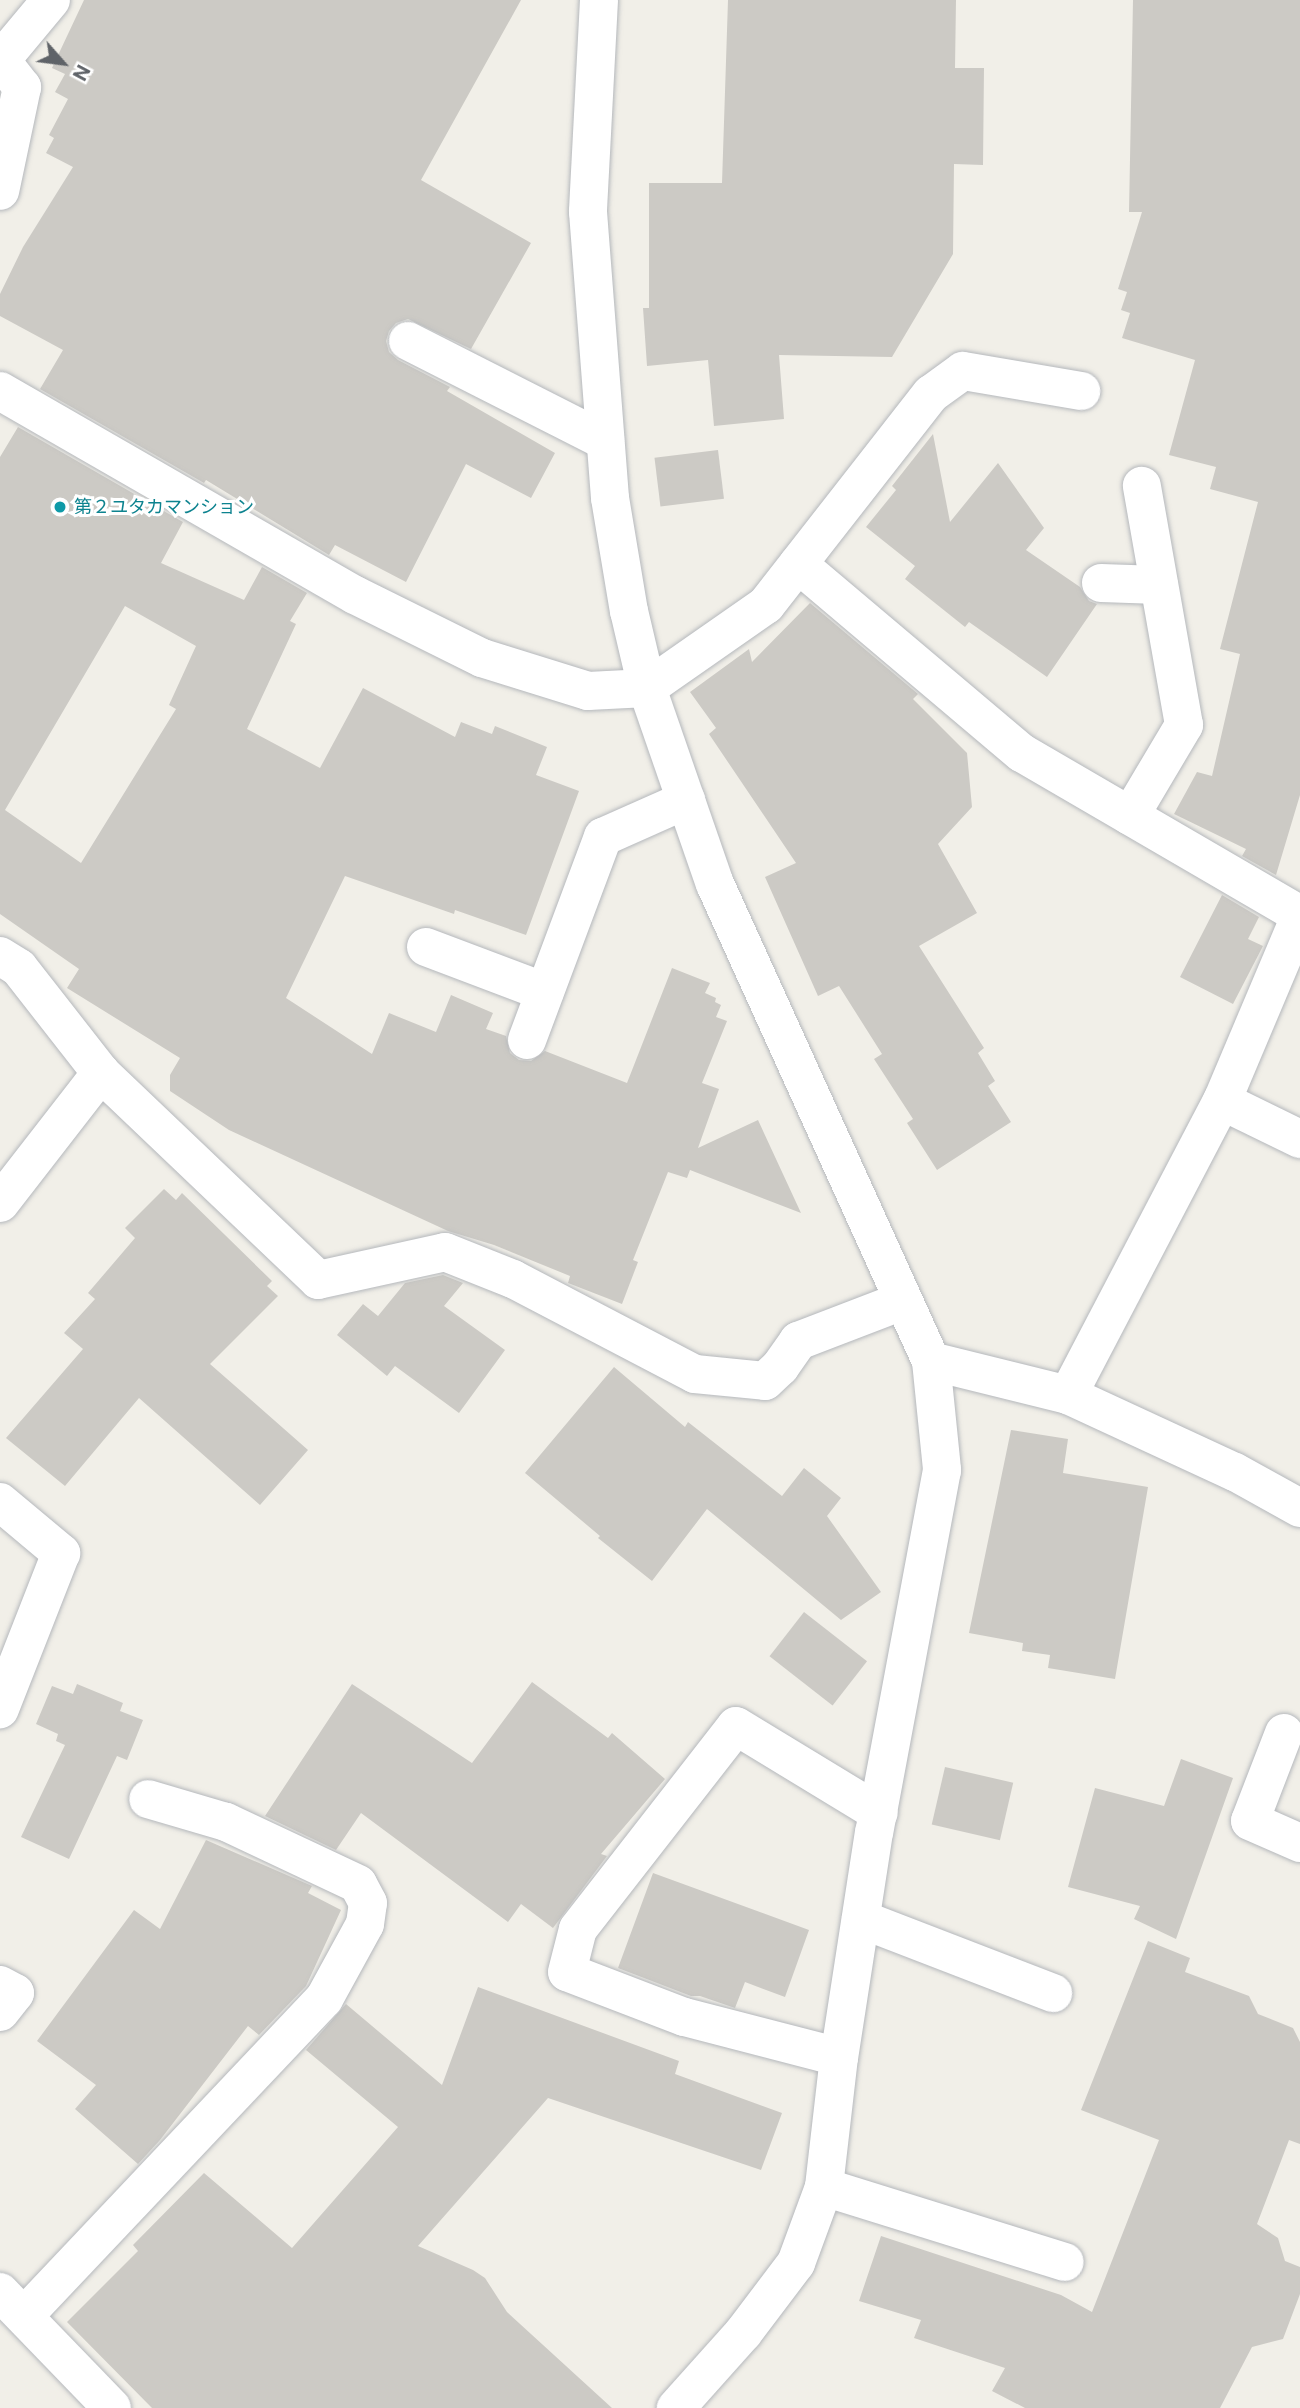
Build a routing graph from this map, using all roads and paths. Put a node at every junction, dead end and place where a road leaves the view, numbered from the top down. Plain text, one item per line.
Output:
1 (51, 0) edge
2 (599, 0) edge
3 (1, 59) edge
4 (0, 191) edge
5 (408, 341) dead end
6 (0, 391) edge
7 (1081, 391) dead end
8 (605, 441) junction
9 (1142, 486) dead end
10 (798, 564) junction
11 (1101, 583) dead end
12 (1159, 585) junction
13 (647, 688) junction
14 (686, 800) junction
15 (1130, 816) junction
16 (1300, 916) edge
17 (426, 947) dead end
18 (0, 956) edge
19 (545, 992) junction
20 (527, 1040) dead end
21 (101, 1073) junction
22 (1222, 1101) junction
23 (1300, 1139) edge
24 (0, 1203) edge
25 (902, 1301) junction
26 (931, 1362) junction
27 (1068, 1395) junction
28 (0, 1502) edge
29 (1300, 1508) edge
30 (0, 1709) edge
31 (1284, 1733) dead end
32 (148, 1800) dead end
33 (878, 1813) junction
34 (1300, 1843) edge
35 (861, 1919) junction
36 (0, 1985) edge
37 (1053, 1993) dead end
38 (0, 2012) edge
39 (839, 2057) junction
40 (824, 2186) junction
41 (1065, 2262) dead end
42 (7, 2300) edge
43 (112, 2408) edge
44 (676, 2408) edge

1 - 3 street
2 - 8 street
3 - 4 street
5 - 8 street
6 - 13 street
7 - 10 street
8 - 13 street
9 - 12 street
10 - 13 street
10 - 15 street
11 - 12 street
12 - 15 street
13 - 14 street
14 - 19 street
14 - 25 street
15 - 16 street
16 - 22 street
17 - 19 street
18 - 21 street
19 - 20 street
21 - 24 street
21 - 25 street
22 - 23 street
22 - 27 street
25 - 26 street
26 - 27 street
26 - 33 street
27 - 29 street
28 - 30 street
31 - 34 street
32 - 42 street
33 - 35 street
33 - 39 street
35 - 37 street
35 - 39 street
36 - 38 street
39 - 40 street
40 - 41 street
40 - 44 street
42 - 43 street

